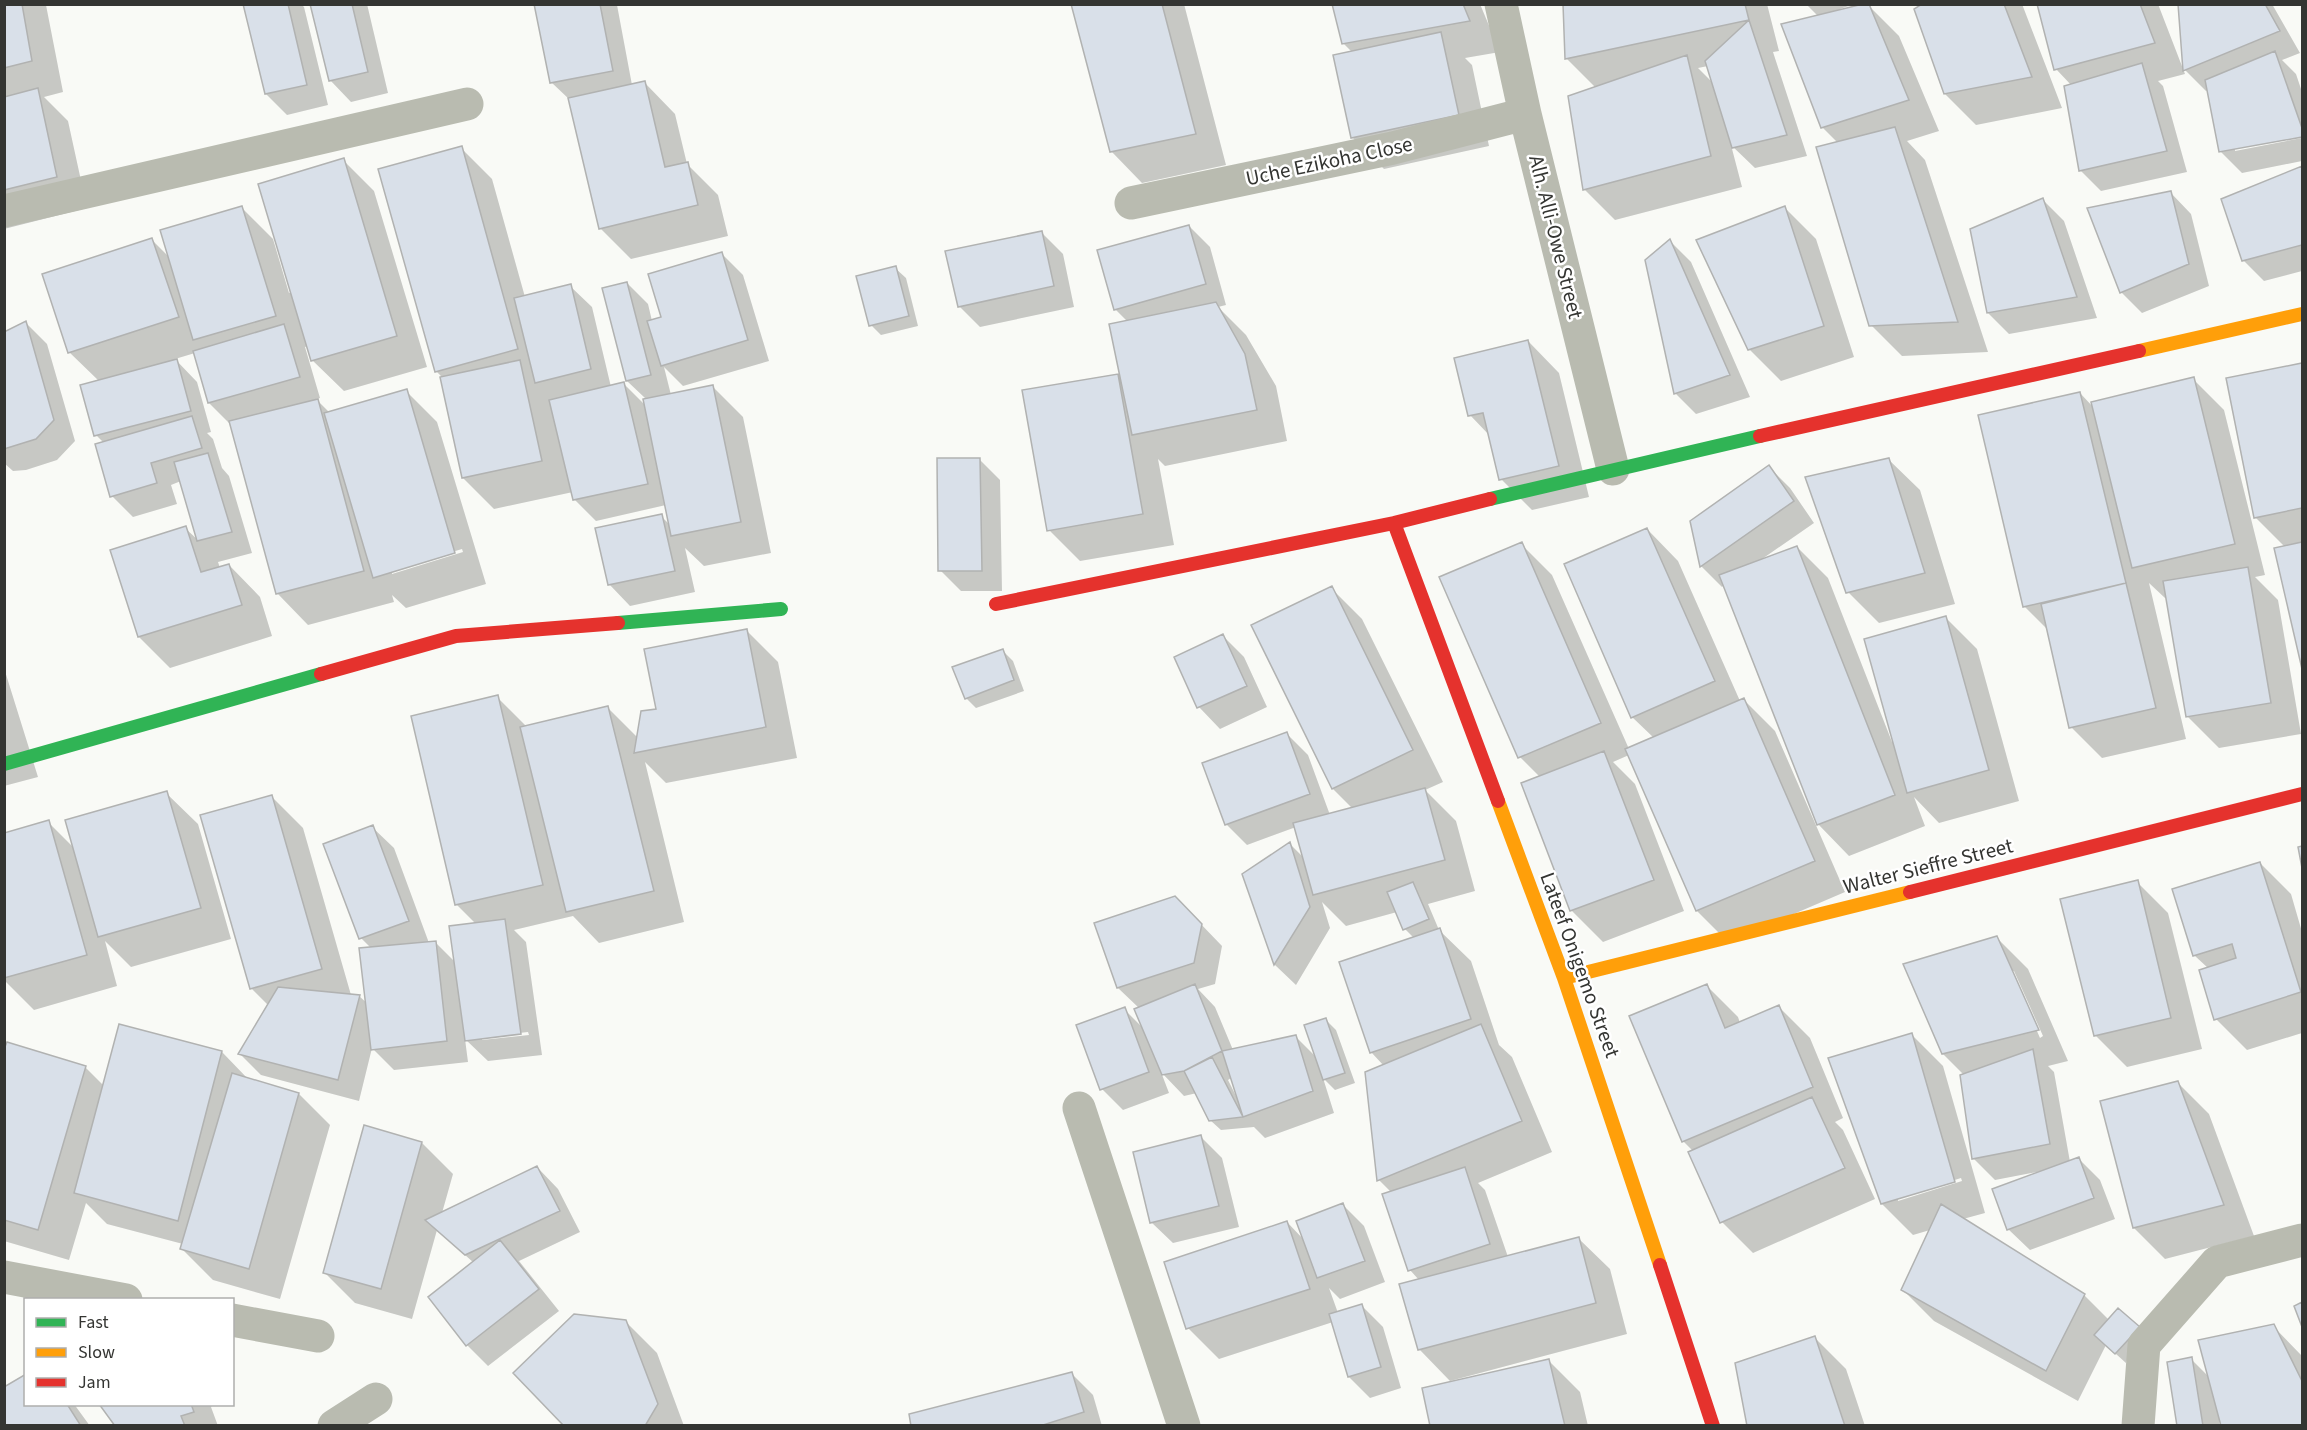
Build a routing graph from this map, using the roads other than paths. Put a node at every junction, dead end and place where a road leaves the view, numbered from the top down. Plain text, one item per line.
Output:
1 (1501, 4) edge
2 (467, 104) dead end
3 (1525, 114) junction
4 (1131, 203) dead end
5 (4, 211) edge
6 (2302, 314) edge
7 (1613, 469) junction
8 (1394, 523) junction
9 (996, 604) dead end
10 (781, 609) dead end
11 (4, 764) edge
12 (2302, 794) edge
13 (1564, 978) junction
14 (1079, 1108) dead end
15 (2302, 1240) edge
16 (4, 1276) edge
17 (121, 1298) edge
18 (234, 1320) edge
19 (318, 1336) dead end
20 (376, 1399) dead end
21 (334, 1425) edge
22 (1184, 1425) edge
23 (1713, 1425) edge
24 (2138, 1425) edge

1 - 3 street, Alh. Alli-Owe Street
2 - 5 street
3 - 4 street, Uche Ezikoha Close
3 - 7 street, Alh. Alli-Owe Street
6 - 7 street
7 - 8 street
8 - 9 street
8 - 13 street, Lateef Onigemo Street
10 - 11 street
12 - 13 street, Walter Sieffre Street
13 - 23 street, Lateef Onigemo Street
14 - 22 street
15 - 24 street
16 - 17 street
18 - 19 street
20 - 21 street

